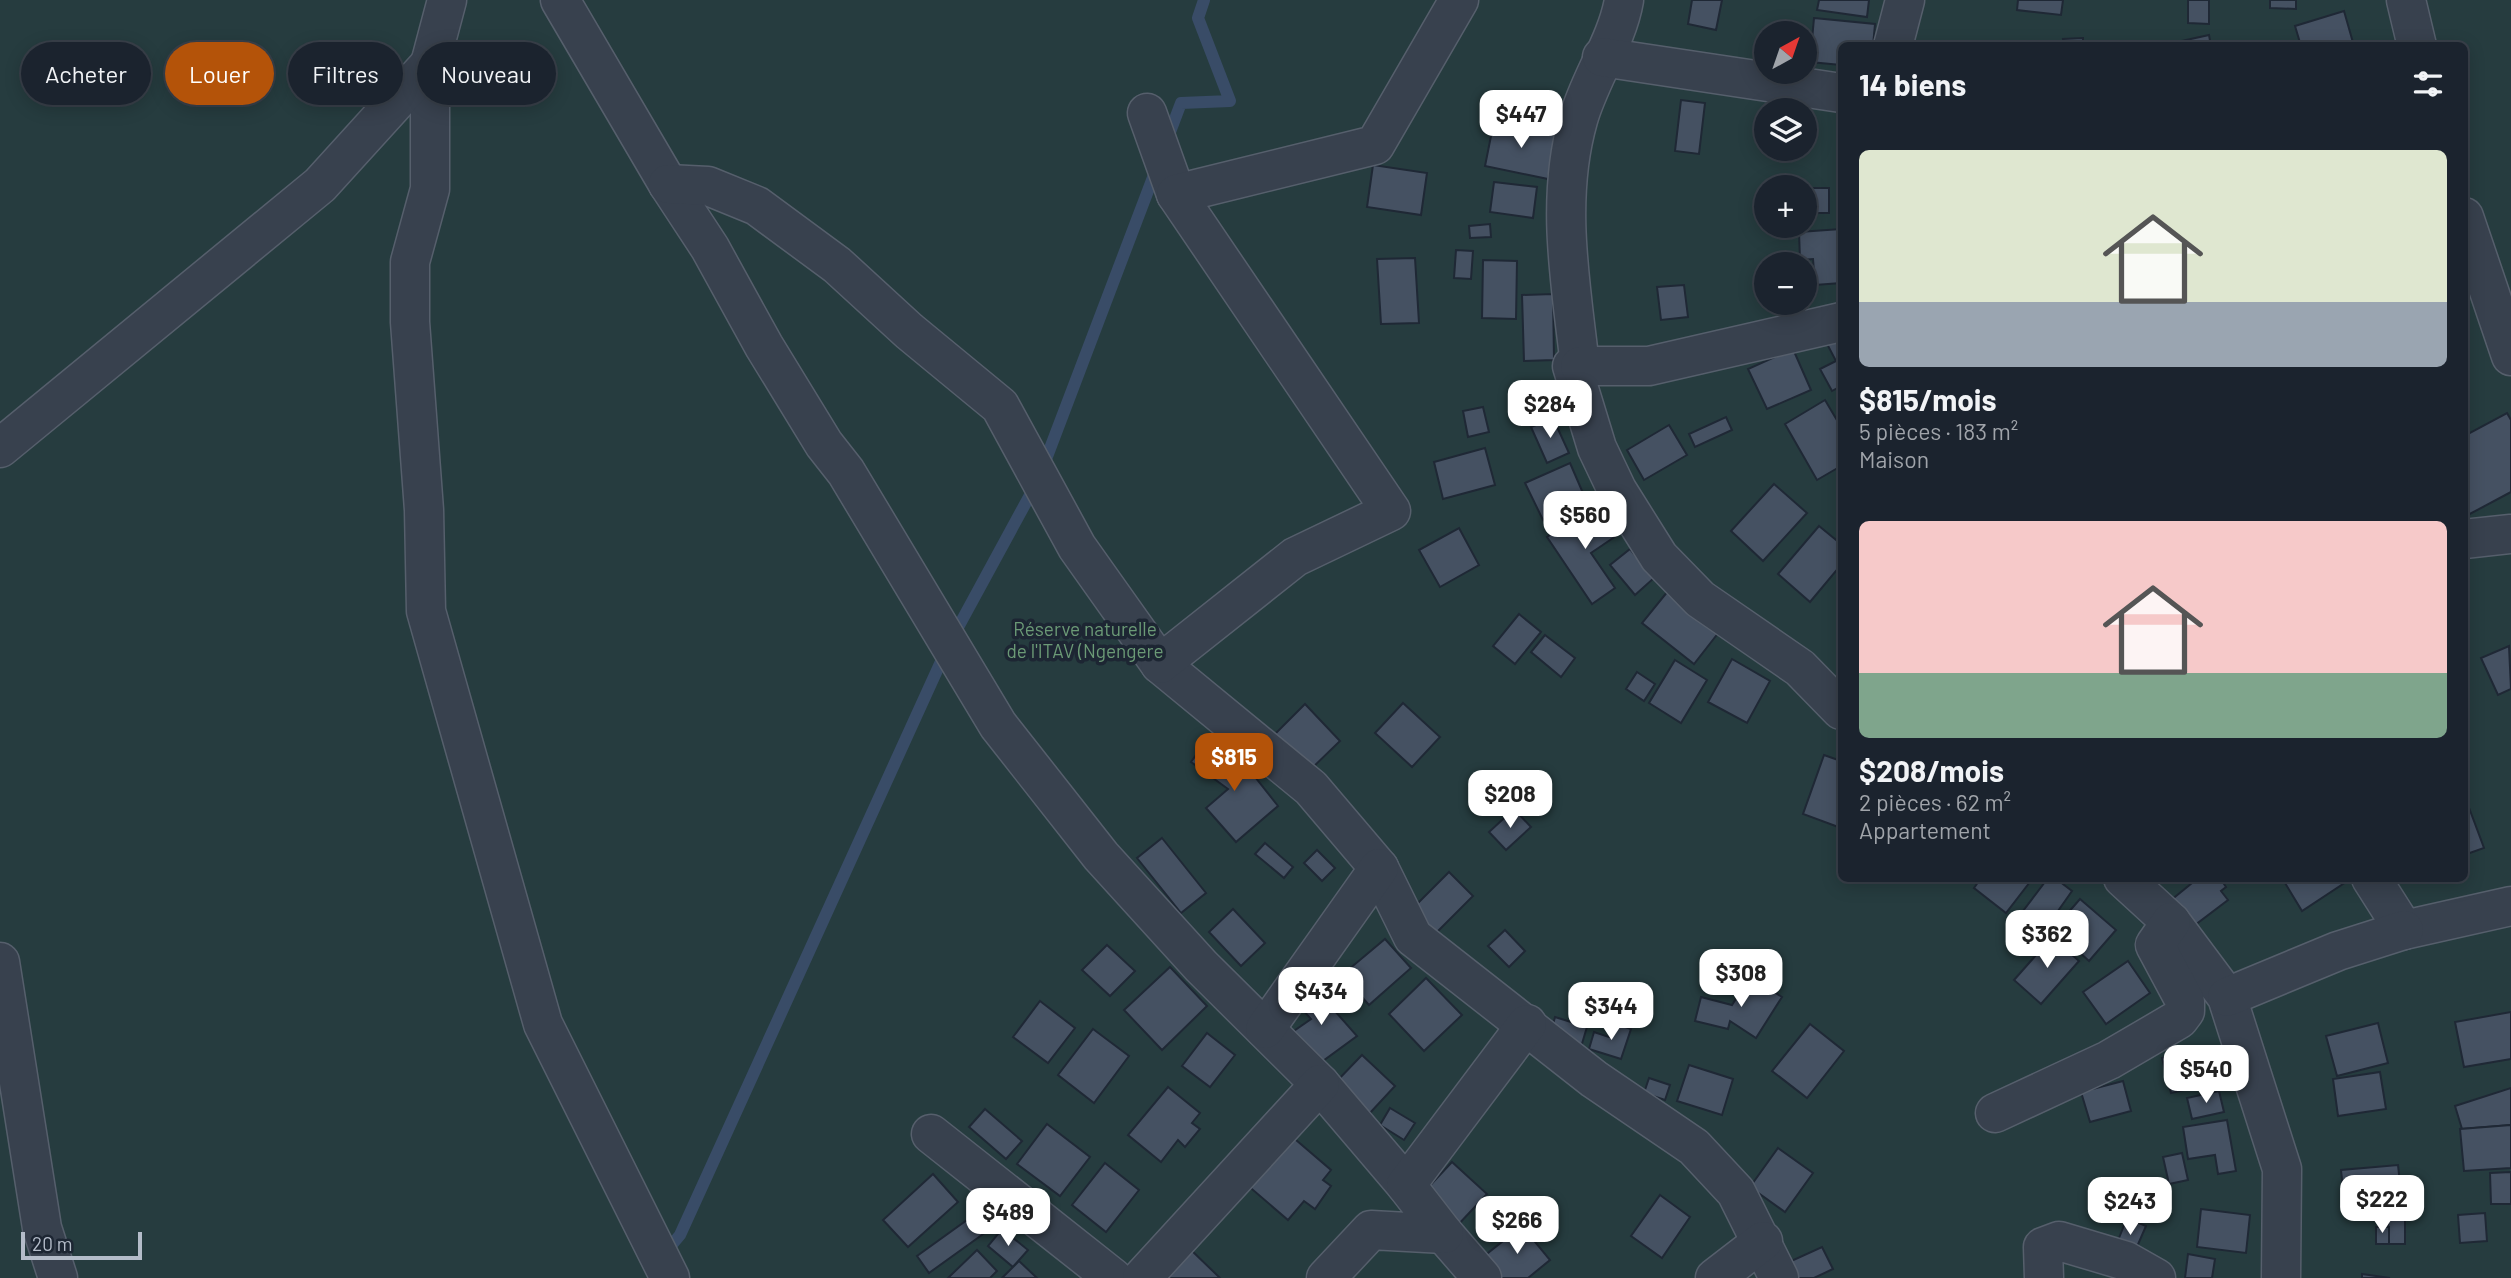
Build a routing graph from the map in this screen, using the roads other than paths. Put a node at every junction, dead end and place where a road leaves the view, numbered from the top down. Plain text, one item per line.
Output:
1 (447, 0) edge
2 (560, 0) edge
3 (1459, 0) edge
4 (1624, 0) edge
5 (1905, 0) edge
6 (2406, 0) edge
7 (436, 42) edge
8 (1894, 42) edge
9 (2416, 42) edge
10 (1602, 57) junction
11 (417, 78) edge
12 (1838, 93) edge
13 (430, 105) edge
14 (1147, 113) dead end
15 (668, 184) junction
16 (1176, 194) junction
17 (2468, 229) edge
18 (1838, 323) edge
19 (2511, 356) edge
20 (1580, 366) junction
21 (0, 448) edge
22 (2511, 534) edge
23 (2468, 539) edge
24 (1160, 664) junction
25 (1834, 690) edge
26 (1379, 868) junction
27 (2127, 882) edge
28 (2374, 882) edge
29 (2511, 906) edge
30 (2171, 922) junction
31 (2404, 930) junction
32 (0, 962) edge
33 (2227, 997) junction
34 (1527, 1024) junction
35 (1265, 1029) junction
36 (1320, 1084) junction
37 (1996, 1114) dead end
38 (931, 1134) dead end
39 (1406, 1185) junction
40 (1444, 1234) junction
41 (1763, 1241) junction
42 (58, 1278) edge
43 (670, 1278) edge
44 (1113, 1278) edge
45 (1142, 1278) edge
46 (1325, 1278) edge
47 (1482, 1278) edge
48 (1715, 1278) edge
49 (1779, 1278) edge
50 (2044, 1278) edge
51 (2156, 1278) edge
52 (2281, 1278) edge

1 - 7 street
2 - 15 street
3 - 16 street
4 - 10 street
5 - 8 street
6 - 9 street
10 - 12 street
10 - 20 street
11 - 21 street
13 - 43 street
14 - 16 street
15 - 24 street
15 - 35 street
16 - 24 street
17 - 19 street
18 - 20 street
20 - 25 street
22 - 23 street
24 - 26 street
26 - 34 street
26 - 35 street
27 - 30 street
28 - 31 street
29 - 31 street
30 - 33 street
30 - 37 street
31 - 33 street
32 - 42 street
33 - 52 street
34 - 39 street
34 - 41 street
35 - 36 street
36 - 39 street
36 - 45 street
38 - 44 street
39 - 40 street
40 - 46 street
40 - 47 street
41 - 48 street
41 - 49 street
50 - 51 street

